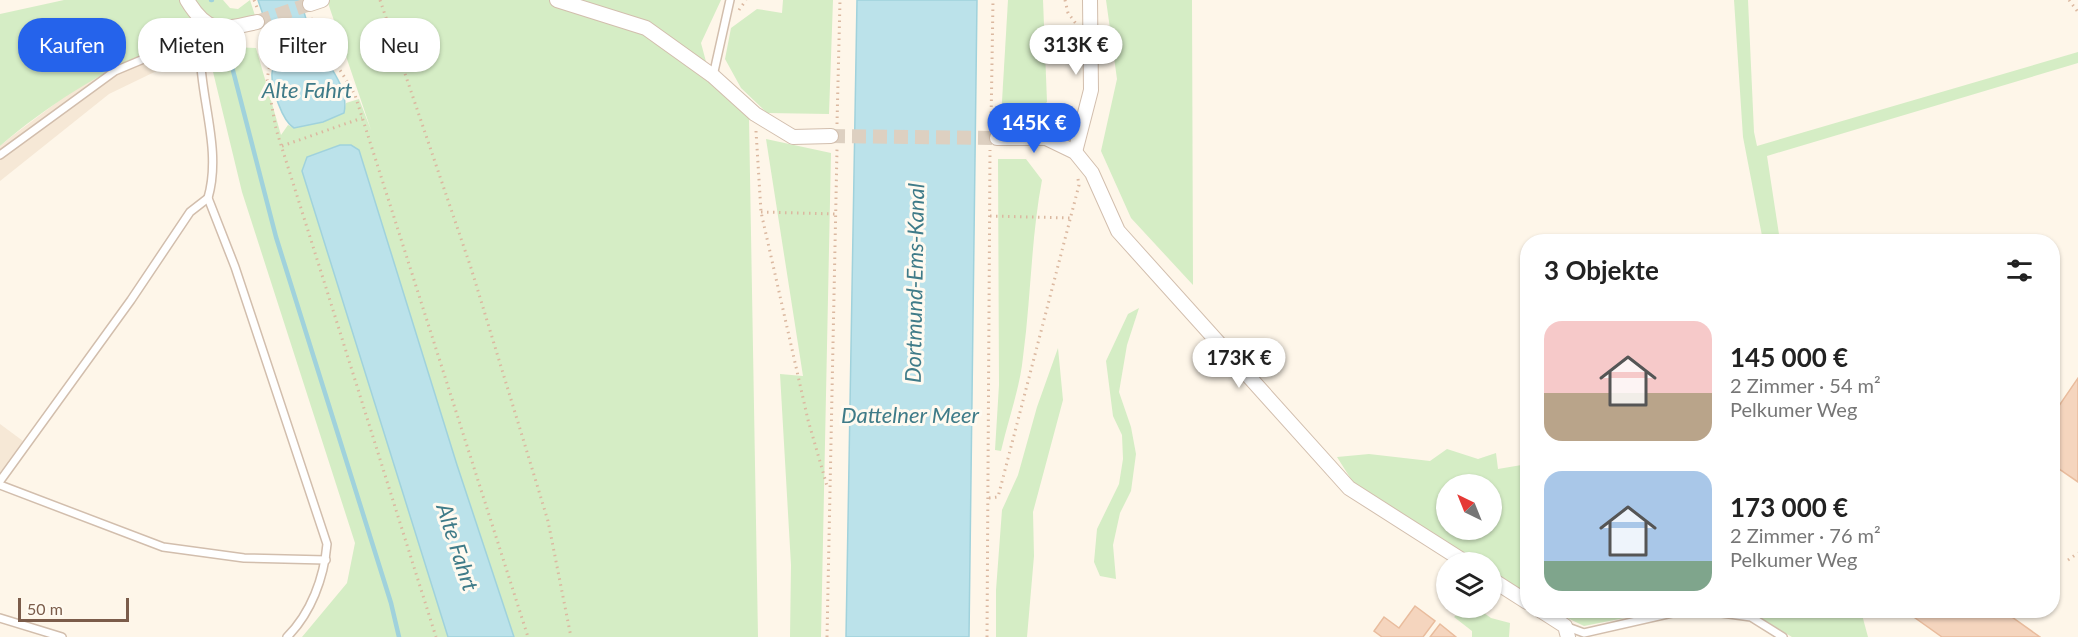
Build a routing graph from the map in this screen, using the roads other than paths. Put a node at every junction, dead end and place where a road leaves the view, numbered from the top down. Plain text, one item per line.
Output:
1 (187, 0) edge
2 (557, 0) edge
3 (730, 0) edge
4 (1090, 0) edge
5 (201, 18) edge
6 (257, 22) tunnel mouth
7 (246, 24) edge
8 (138, 61) edge
9 (202, 72) edge
10 (712, 76) junction
11 (835, 136) tunnel mouth
12 (993, 140) tunnel mouth
13 (1075, 152) junction
14 (0, 155) edge
15 (208, 198) junction
16 (0, 483) edge
17 (1449, 552) edge
18 (326, 560) junction
19 (1502, 586) edge
20 (1520, 598) edge
21 (0, 618) edge
22 (1549, 618) edge
23 (1650, 618) edge
24 (1753, 618) edge
25 (1566, 632) edge
26 (62, 637) edge
27 (287, 637) edge
28 (1783, 637) edge

1 - 5 street
2 - 10 street
3 - 10 lane
4 - 13 street
6 - 7 street
8 - 14 lane
9 - 15 lane
10 - 11 street
12 - 13 street
13 - 17 street
15 - 16 lane
15 - 18 lane
16 - 18 lane
18 - 27 lane
19 - 20 street
21 - 26 lane
22 - 25 street
23 - 25 lane
24 - 28 lane

